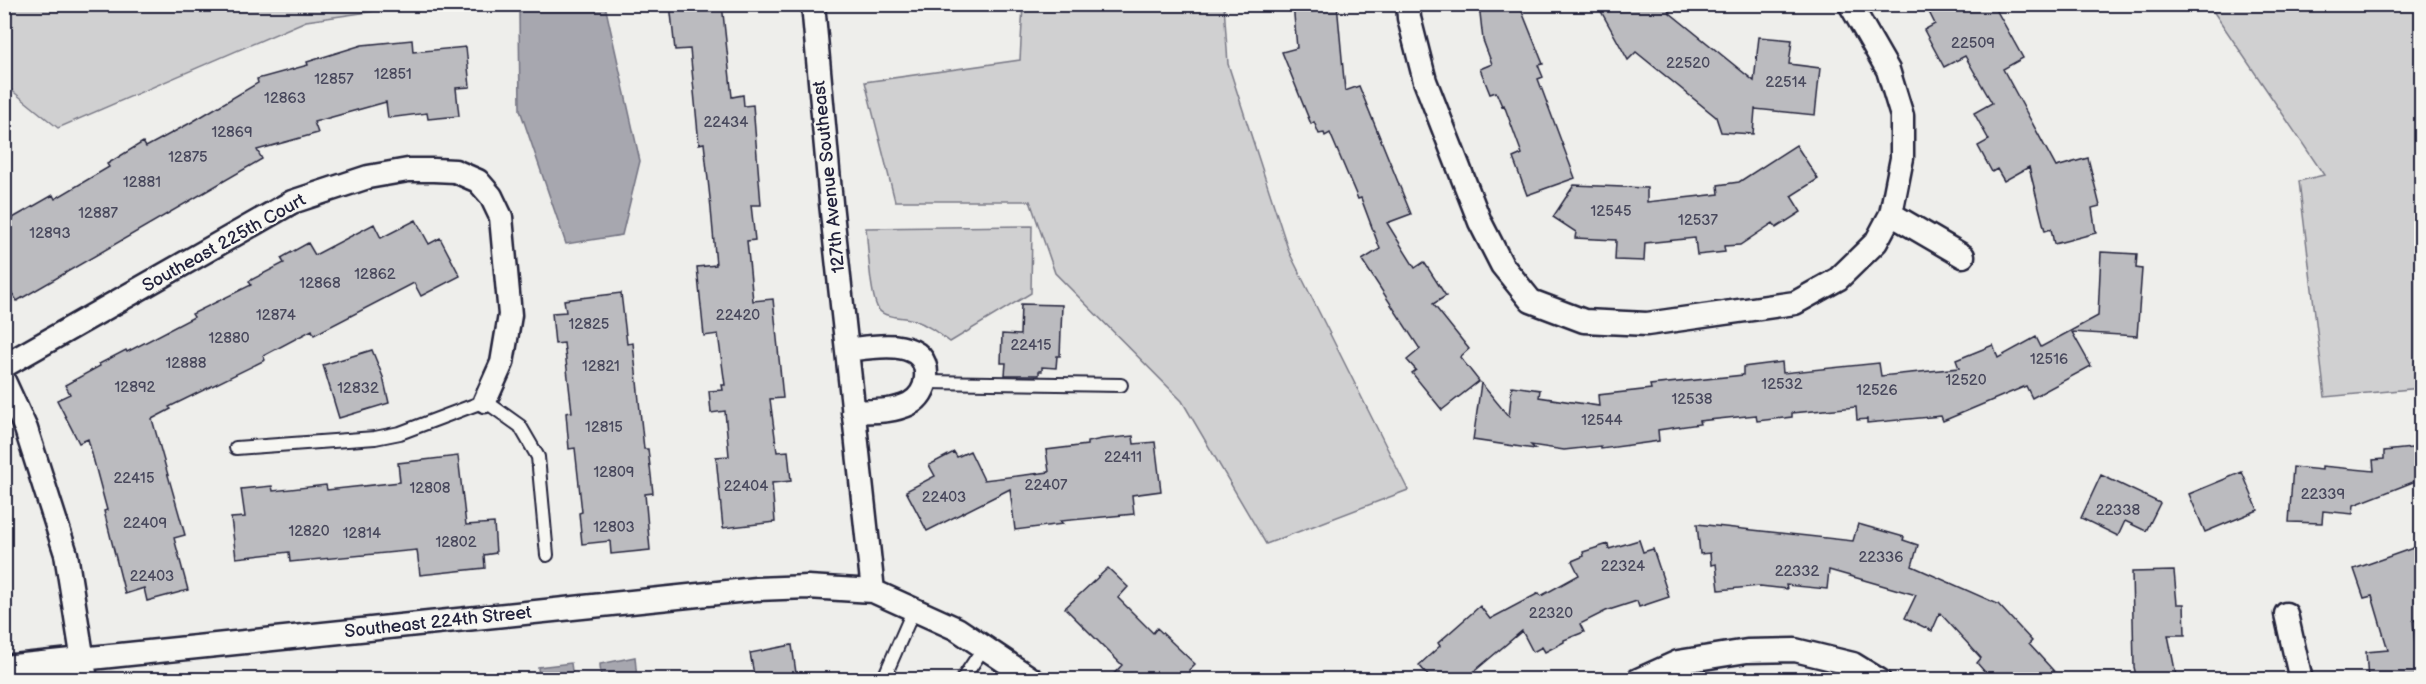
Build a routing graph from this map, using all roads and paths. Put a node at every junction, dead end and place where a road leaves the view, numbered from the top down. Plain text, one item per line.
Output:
1 (813, 4) edge
2 (1408, 4) edge
3 (1850, 4) edge
4 (1891, 214) junction
5 (1963, 256) dead end
6 (847, 350) junction
7 (4, 366) edge
8 (4, 381) edge
9 (925, 382) junction
10 (1121, 385) dead end
11 (485, 401) junction
12 (854, 412) junction
13 (236, 448) dead end
14 (547, 555) dead end
15 (873, 591) junction
16 (914, 609) junction
17 (2286, 614) dead end
18 (984, 647) junction
19 (4, 667) edge
20 (84, 669) edge
21 (883, 680) edge
22 (962, 680) edge
23 (1033, 680) edge
24 (1638, 680) edge
25 (1879, 680) edge
26 (2301, 680) edge

1 - 6 street, 127th Avenue Southeast
2 - 4 street
3 - 4 street
4 - 5 street
6 - 9 street
6 - 12 street, 127th Avenue Southeast
7 - 11 street, Southeast 225th Court
8 - 20 street
9 - 10 lane
9 - 12 street
11 - 13 lane
11 - 14 lane
12 - 15 street, 127th Avenue Southeast
15 - 16 street
15 - 20 street, Southeast 224th Street
16 - 18 street
16 - 21 lane
17 - 26 street
18 - 22 lane
18 - 23 street
19 - 20 street, Southeast 224th Street
24 - 25 street

